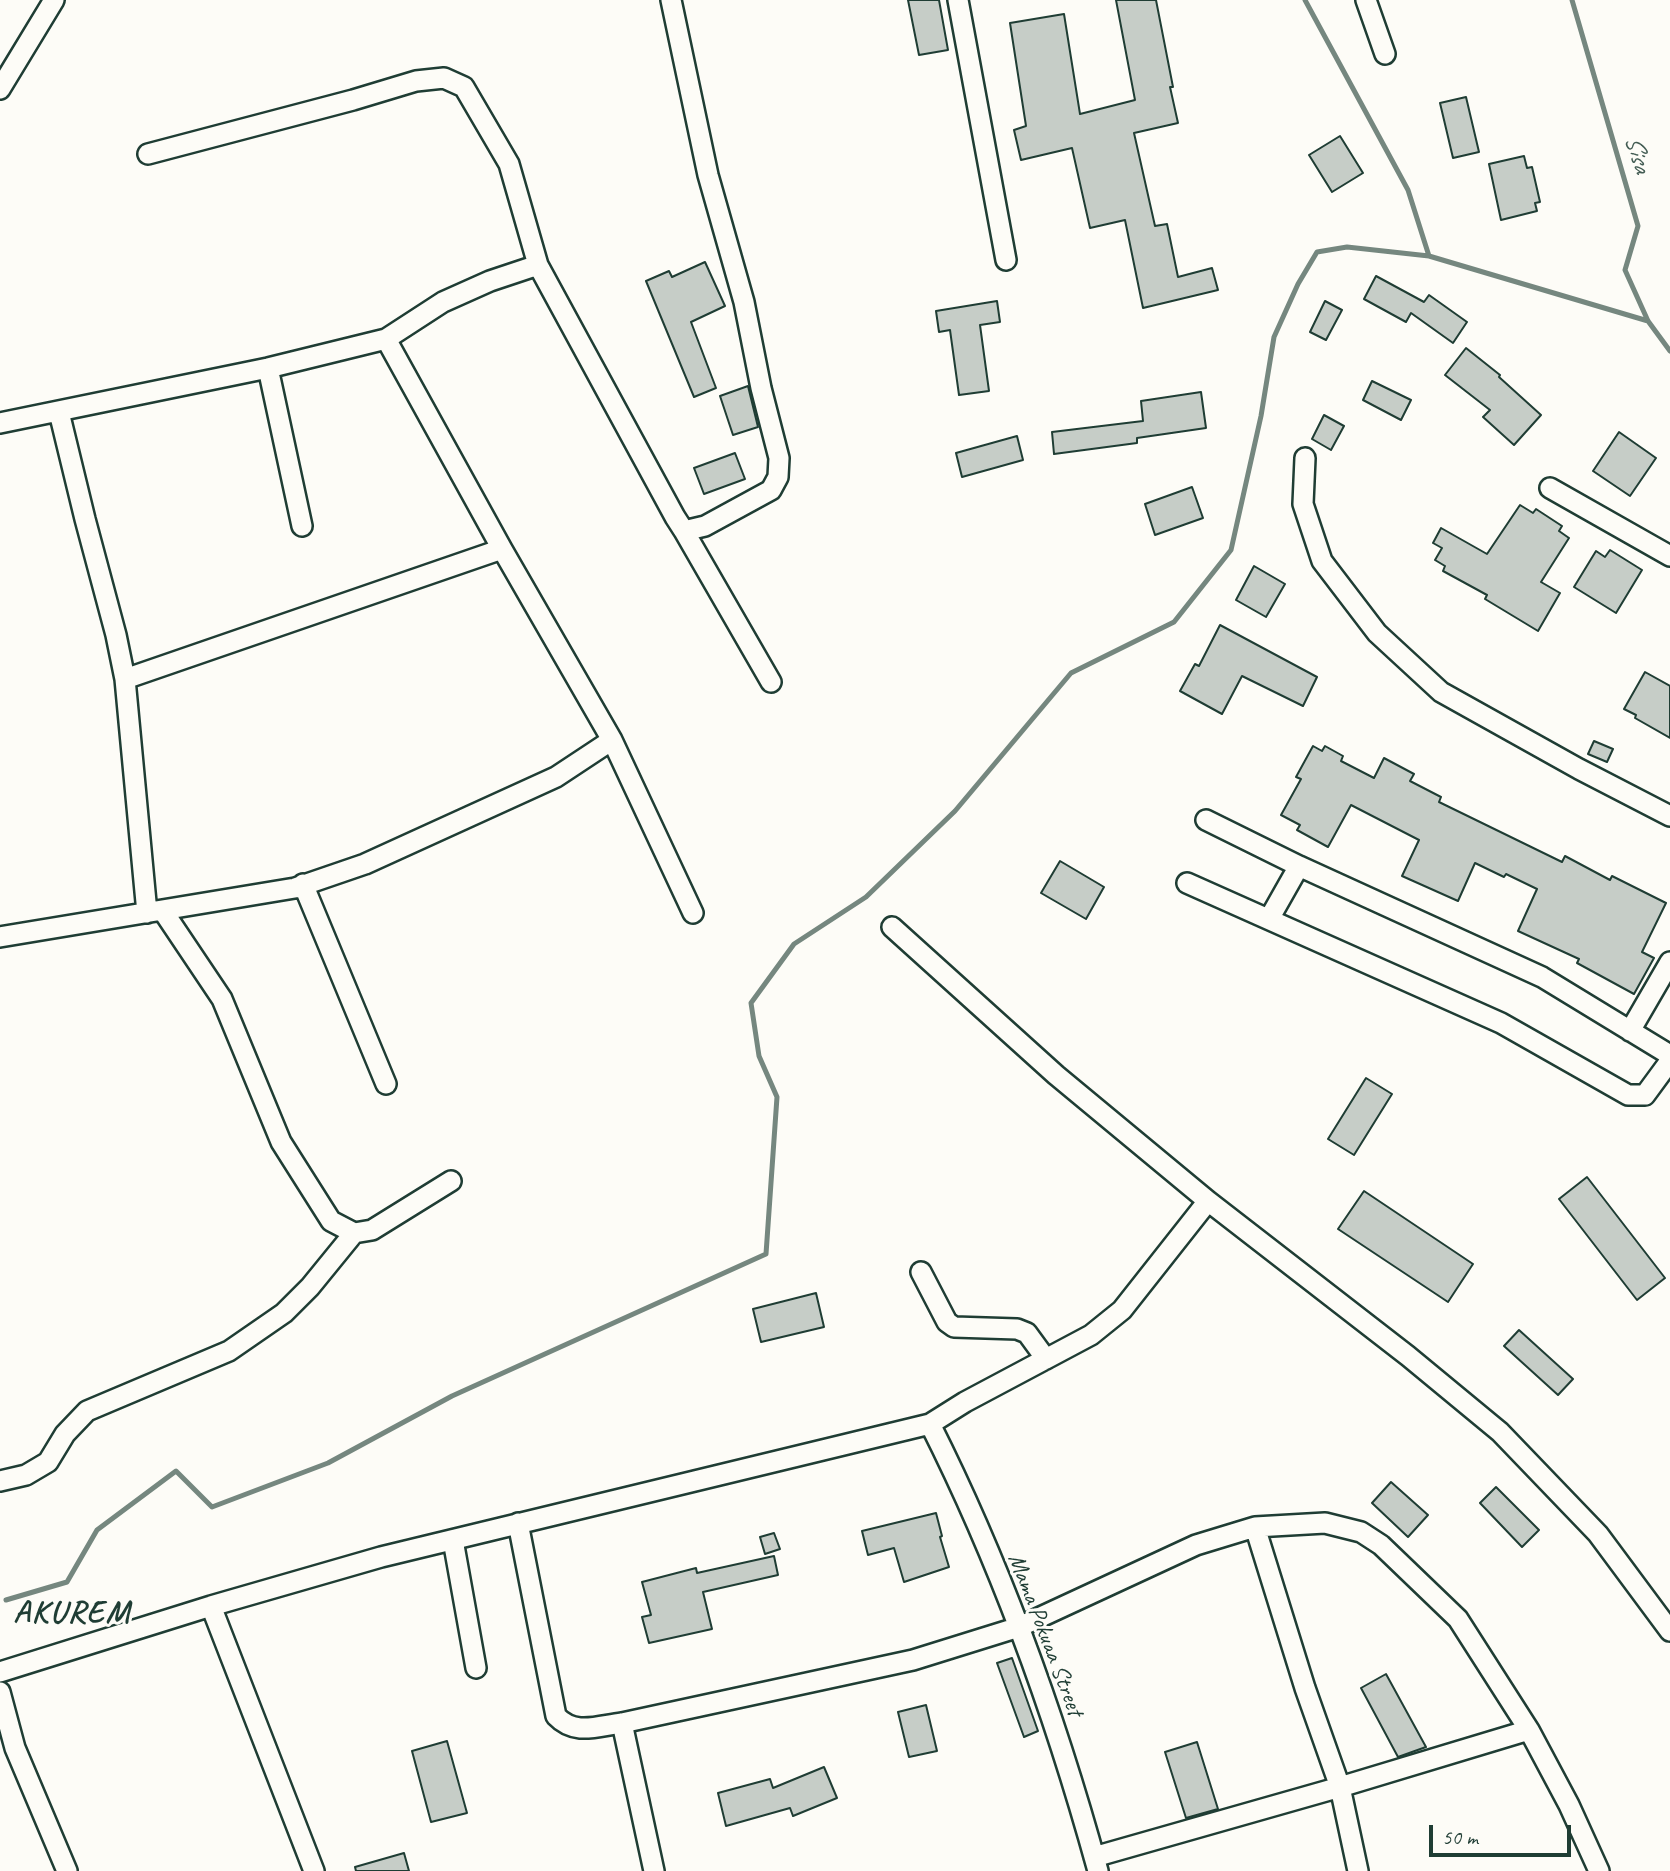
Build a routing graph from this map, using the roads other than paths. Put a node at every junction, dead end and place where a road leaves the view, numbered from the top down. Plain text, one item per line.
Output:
1 (54, 0) edge
2 (671, 0) edge
3 (958, 0) edge
4 (1366, 0) edge
5 (1385, 54) dead end
6 (0, 89) edge
7 (148, 154) dead end
8 (1006, 260) dead end
9 (538, 265) junction
10 (386, 339) junction
11 (268, 368) junction
12 (59, 412) junction
13 (0, 423) edge
14 (1305, 458) dead end
15 (1550, 488) dead end
16 (302, 526) dead end
17 (684, 531) junction
18 (502, 549) junction
19 (1670, 556) edge
20 (125, 679) junction
21 (771, 682) dead end
22 (612, 740) junction
23 (1670, 816) edge
24 (1206, 820) dead end
25 (1299, 866) junction
26 (1187, 883) dead end
27 (303, 884) junction
28 (155, 912) junction
29 (693, 913) dead end
30 (1269, 919) junction
31 (892, 927) dead end
32 (0, 937) edge
33 (1670, 962) edge
34 (1630, 1031) junction
35 (1670, 1055) edge
36 (1670, 1061) edge
37 (386, 1084) dead end
38 (451, 1181) dead end
39 (1208, 1202) junction
40 (354, 1233) junction
41 (920, 1272) dead end
42 (1045, 1359) junction
43 (930, 1423) junction
44 (0, 1481) edge
45 (518, 1523) junction
46 (1255, 1527) junction
47 (453, 1540) junction
48 (211, 1606) junction
49 (1019, 1627) junction
50 (1670, 1631) edge
51 (475, 1668) dead end
52 (0, 1672) edge
53 (0, 1692) edge
54 (622, 1723) junction
55 (1529, 1730) junction
56 (1340, 1787) junction
57 (1096, 1864) edge
58 (67, 1871) edge
59 (314, 1871) edge
60 (654, 1871) edge
61 (1358, 1871) edge
62 (1599, 1871) edge

1 - 6 street
2 - 17 street
3 - 8 street
4 - 5 street
7 - 9 street
9 - 10 street
9 - 17 street
10 - 11 street
10 - 18 street
11 - 12 street
11 - 16 street
12 - 13 street
12 - 20 street
14 - 23 street
15 - 19 street
17 - 21 street
18 - 20 street
18 - 22 street
20 - 28 street
22 - 27 street
22 - 29 street
24 - 25 street
25 - 30 street
25 - 34 street
26 - 30 street
27 - 28 street
27 - 37 street
28 - 32 street
28 - 40 street
30 - 36 street
31 - 39 street
33 - 34 street
34 - 35 street
38 - 40 street
39 - 42 street
39 - 50 street
40 - 44 street
41 - 42 street
42 - 43 street
43 - 45 street
43 - 49 street, Mama Pokuaa Street
45 - 47 street
45 - 54 street
46 - 49 street
46 - 55 street
46 - 56 street
47 - 48 street
47 - 51 street
48 - 52 street
48 - 59 street
49 - 54 street
49 - 57 street, Mama Pokuaa Street
53 - 58 street
54 - 60 street
55 - 56 street
55 - 62 street
56 - 57 street
56 - 61 street

